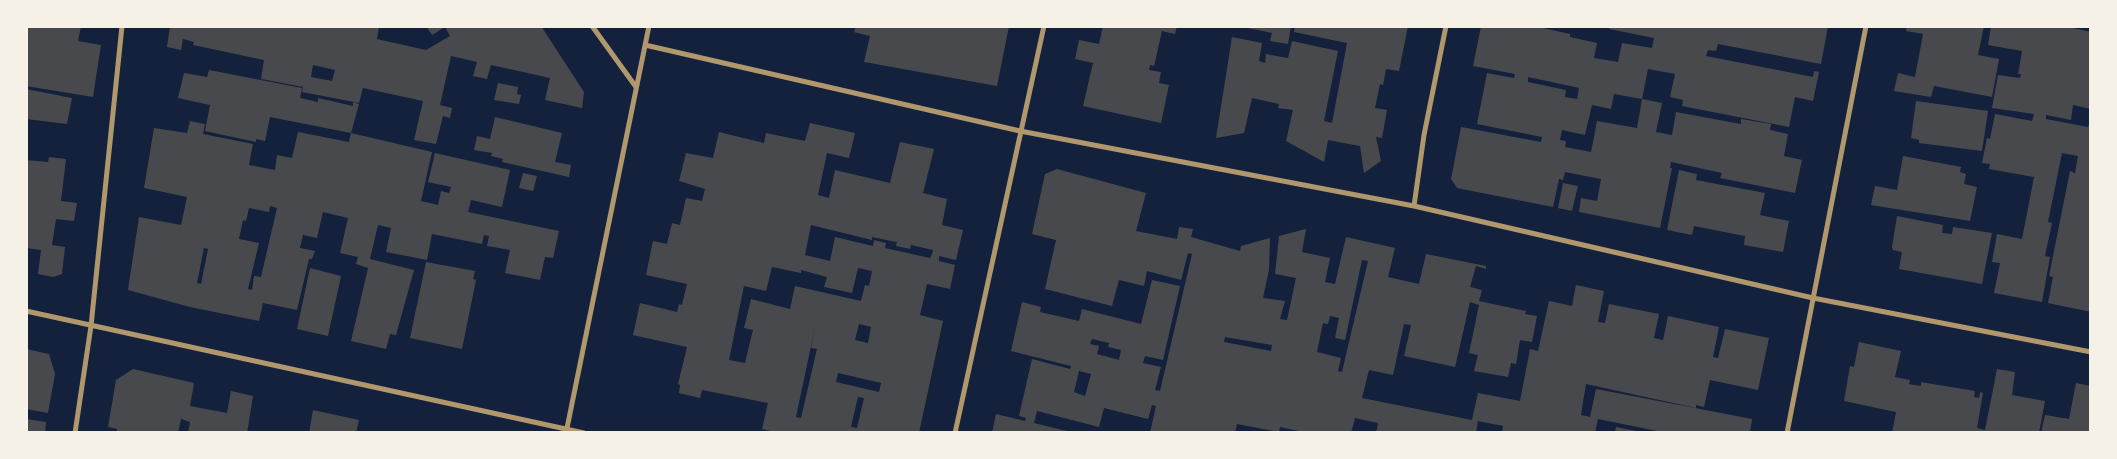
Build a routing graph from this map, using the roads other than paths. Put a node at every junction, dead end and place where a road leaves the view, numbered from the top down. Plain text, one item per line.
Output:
1 (122, 26) edge
2 (592, 26) edge
3 (649, 26) edge
4 (1044, 26) edge
5 (1446, 26) edge
6 (1866, 26) edge
7 (645, 45) junction
8 (636, 87) junction
9 (1020, 131) junction
10 (1414, 206) junction
11 (1814, 298) junction
12 (26, 311) edge
13 (90, 326) junction
14 (2091, 352) edge
15 (566, 431) edge
16 (75, 433) edge
17 (584, 433) edge
18 (955, 433) edge
19 (1787, 433) edge

1 - 13 street
2 - 8 street
3 - 7 street
4 - 9 street
5 - 10 street
6 - 11 street
7 - 8 street
7 - 9 street
8 - 15 street
9 - 10 street
9 - 18 street
10 - 11 street
11 - 14 street
11 - 19 street
12 - 13 street
13 - 15 street
13 - 16 street
15 - 17 street

